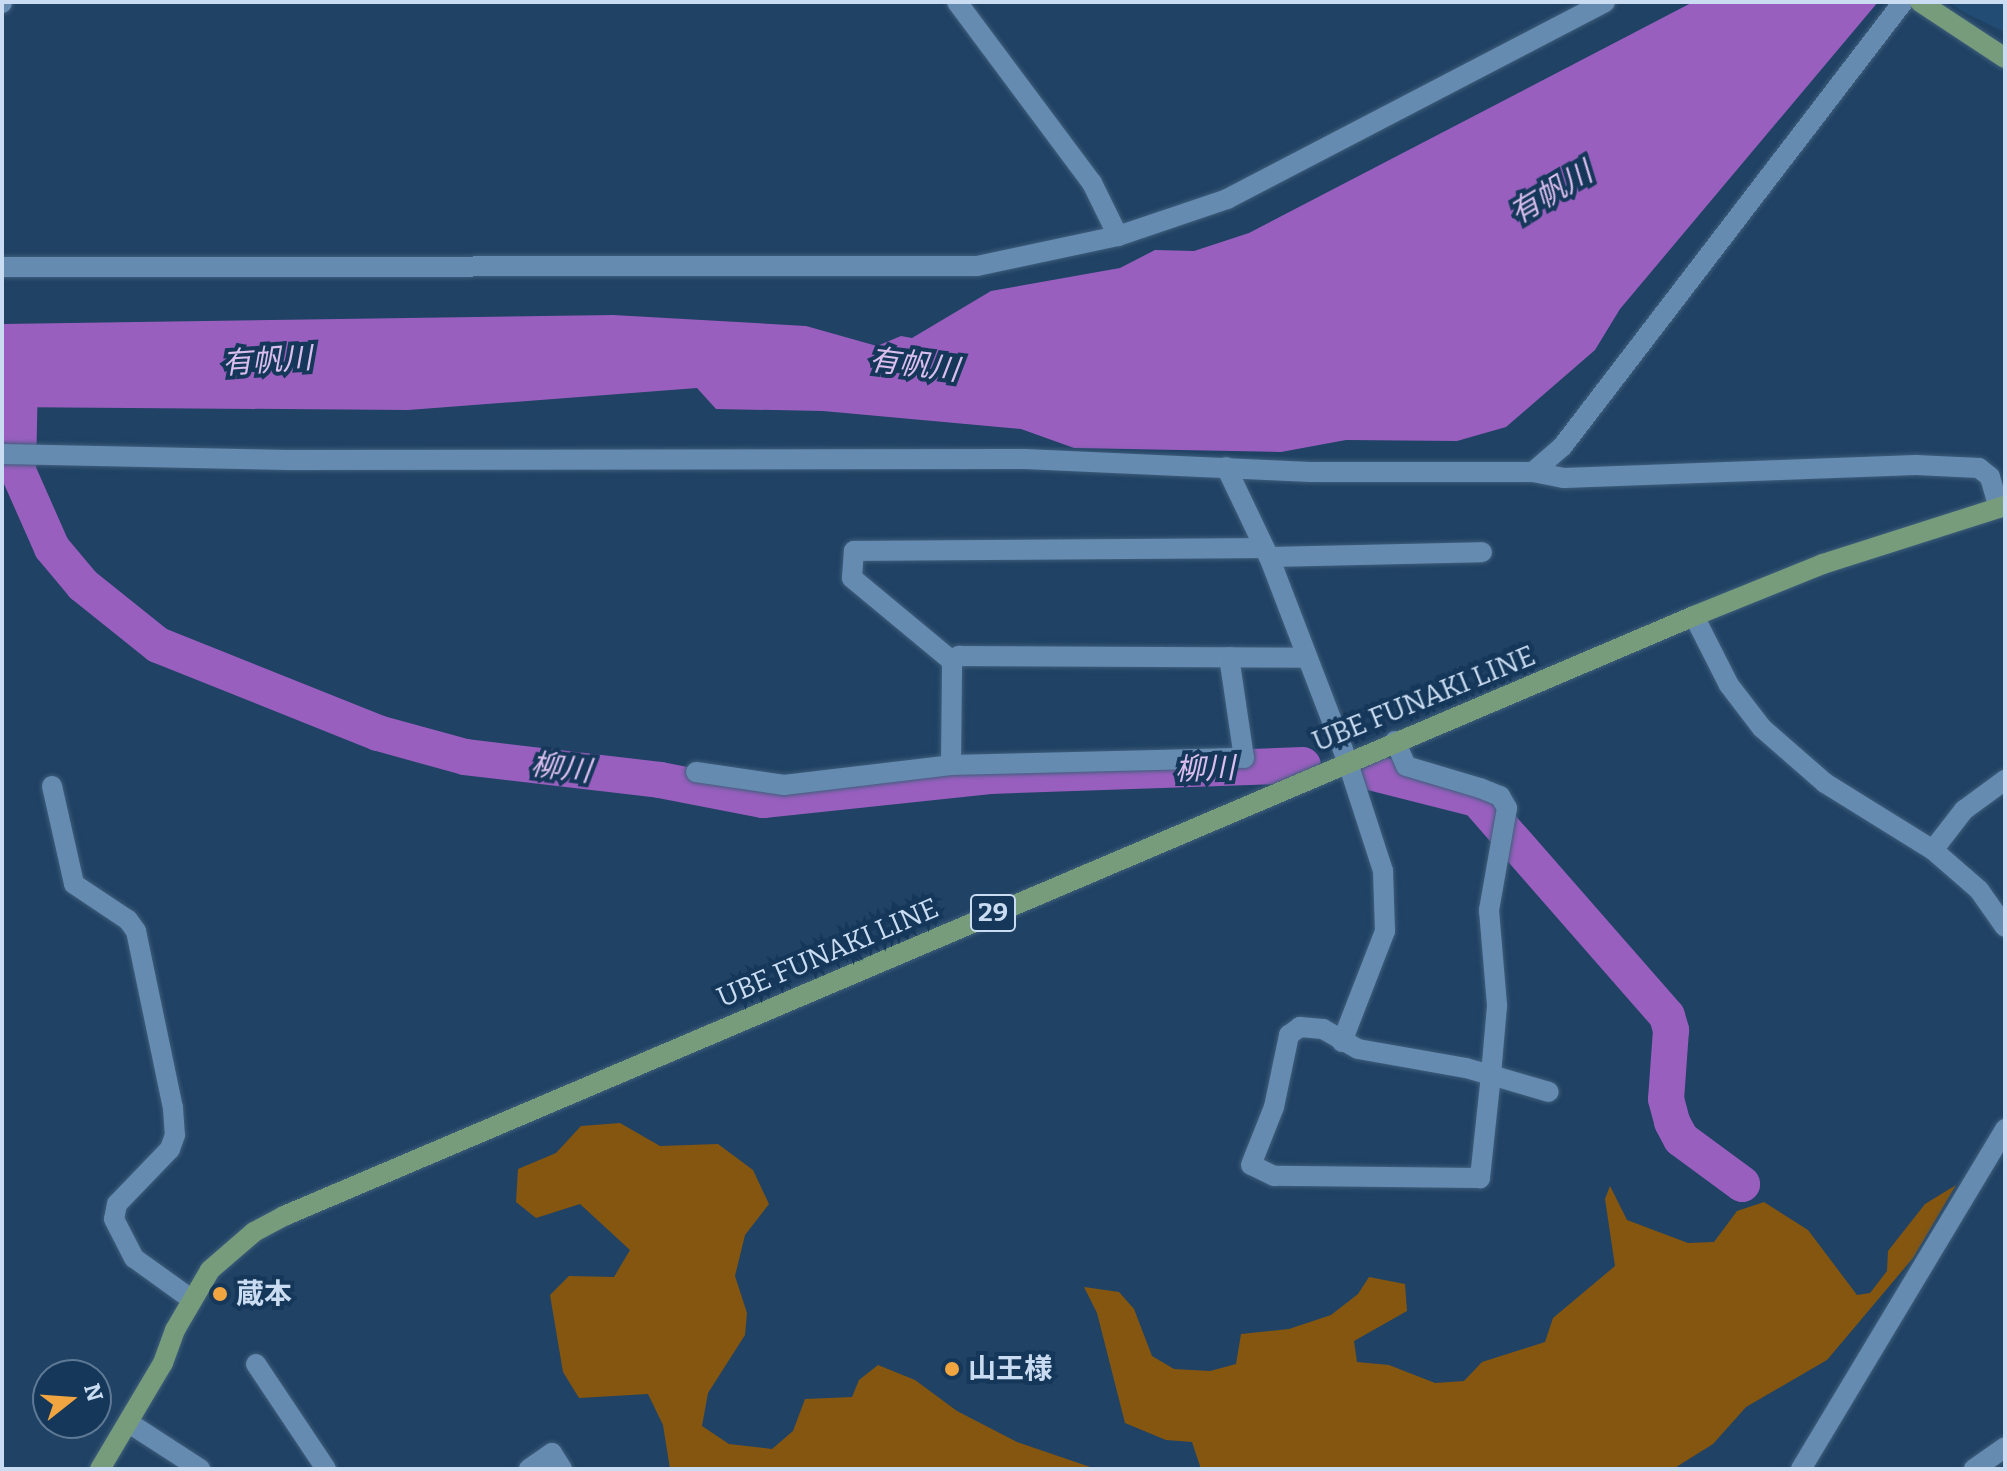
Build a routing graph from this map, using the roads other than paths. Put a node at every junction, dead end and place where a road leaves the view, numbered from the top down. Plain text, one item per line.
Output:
1 (957, 2) edge
2 (1605, 2) edge
3 (1903, 2) edge
4 (1920, 2) edge
5 (2005, 58) edge
6 (1118, 236) junction
7 (2, 267) edge
8 (2, 454) edge
9 (1226, 467) junction
10 (1533, 472) junction
11 (2002, 507) edge
12 (1266, 552) junction
13 (1482, 552) dead end
14 (1694, 616) junction
15 (1229, 657) junction
16 (1306, 658) junction
17 (952, 661) junction
18 (1395, 741) junction
19 (1347, 760) junction
20 (951, 765) junction
21 (696, 772) dead end
22 (2005, 780) edge
23 (52, 786) dead end
24 (1933, 850) junction
25 (2005, 927) edge
26 (1342, 1042) junction
27 (1491, 1075) junction
28 (1549, 1092) dead end
29 (2005, 1129) edge
30 (191, 1299) junction
31 (256, 1364) dead end
32 (129, 1423) junction
33 (2005, 1447) edge
34 (100, 1469) edge
35 (200, 1469) edge
36 (326, 1469) edge
37 (529, 1469) edge
38 (562, 1469) edge
39 (1801, 1469) edge
40 (1974, 1469) edge

1 - 6 street
2 - 6 street
3 - 10 street
4 - 5 main road
6 - 7 street
8 - 9 street
9 - 10 street
9 - 12 street
10 - 11 street
11 - 14 main road, UBE FUNAKI LINE / 29
12 - 13 street
12 - 16 street
12 - 17 street
14 - 18 main road, UBE FUNAKI LINE / 29
14 - 24 street
15 - 16 street
15 - 17 street
15 - 20 street
16 - 19 street
17 - 20 street
18 - 19 main road, UBE FUNAKI LINE / 29
18 - 27 street
19 - 26 street
19 - 30 main road, UBE FUNAKI LINE / 29
20 - 21 street
22 - 24 street
23 - 30 street
24 - 25 street
26 - 27 street
26 - 27 street
27 - 28 street
29 - 39 street
30 - 32 main road, UBE FUNAKI LINE / 29
31 - 36 street
32 - 34 main road, UBE FUNAKI LINE / 29
32 - 35 street
33 - 40 street
37 - 38 street

